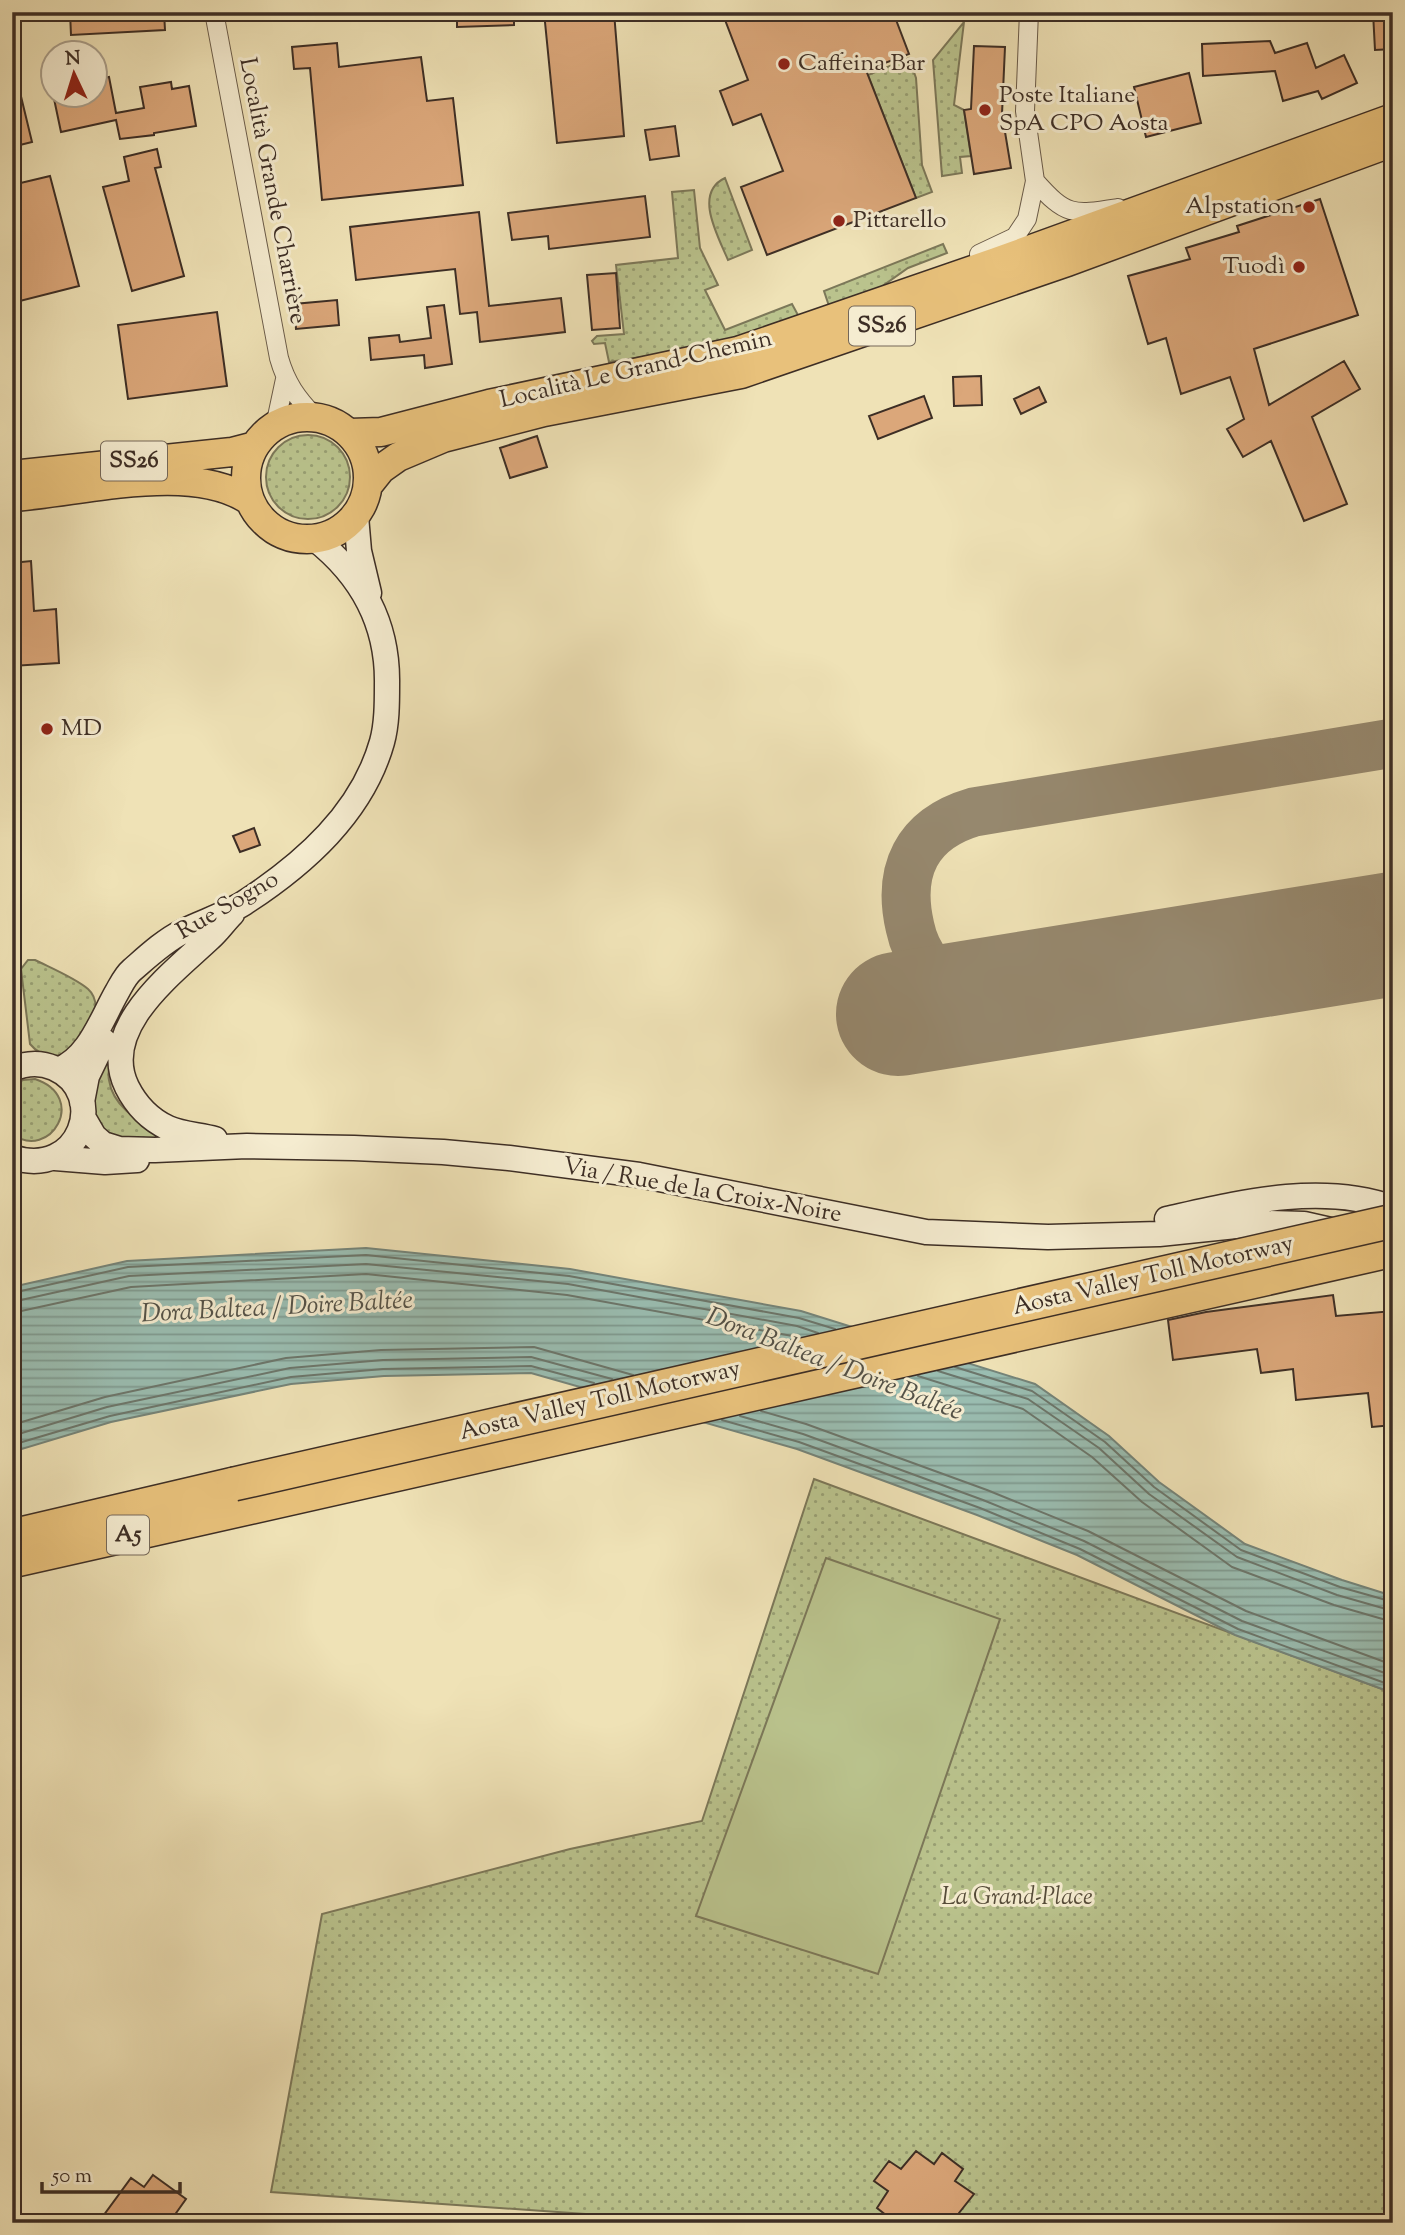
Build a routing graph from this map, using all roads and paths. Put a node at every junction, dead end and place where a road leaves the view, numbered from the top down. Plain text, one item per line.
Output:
1 (214, 12) edge
2 (1029, 12) edge
3 (1393, 118) edge
4 (1393, 142) edge
5 (1035, 181) junction
6 (1159, 202) junction
7 (896, 297) junction
8 (285, 379) junction
9 (315, 417) junction
10 (275, 426) junction
11 (350, 433) junction
12 (255, 446) junction
13 (12, 475) edge
14 (369, 484) junction
15 (12, 497) edge
16 (250, 501) junction
17 (356, 516) junction
18 (315, 539) junction
19 (372, 607) junction
20 (235, 911) junction
21 (12, 1069) edge
22 (58, 1070) junction
23 (83, 1110) junction
24 (247, 1146) junction
25 (308, 1147) junction
26 (12, 1157) edge
27 (54, 1158) junction
28 (1393, 1208) edge
29 (1393, 1221) edge
30 (1095, 1236) junction
31 (1393, 1249) edge
32 (239, 1496) junction
33 (12, 1536) edge
34 (12, 1561) edge
35 (364, 2223) edge
36 (383, 2223) edge

1 - 8 street, Località Grande Charrière
2 - 5 street
3 - 6 main road, Località Le Grand-Chemin / SS26
4 - 14 main road, Località Le Grand-Chemin / SS26
5 - 6 street
5 - 7 street
6 - 7 main road, Località Le Grand-Chemin / SS26
7 - 11 main road, Località Le Grand-Chemin / SS26
8 - 9 street, Località Grande Charrière
8 - 10 street, Località Grande Charrière
9 - 10 main road
9 - 11 main road, Località Le Grand-Chemin
10 - 12 main road
11 - 14 main road
12 - 13 main road, SS26
12 - 16 main road
14 - 17 main road, Località Le Grand-Chemin
15 - 16 main road, SS26
16 - 18 main road
17 - 18 main road
17 - 19 street, Rue Sogno
18 - 19 street, Rue Sogno
19 - 20 street, Rue Sogno
20 - 22 street, Rue Sogno
20 - 23 street, Rue Sogno
20 - 24 street
21 - 22 street
22 - 23 street, Via / Rue de la Croix-Noire
23 - 24 street, Via / Rue de la Croix-Noire
23 - 27 street, Rue Sogno
24 - 25 street, Via / Rue de la Croix-Noire
25 - 27 street, Via / Rue de la Croix-Noire
25 - 30 street, Via / Rue de la Croix-Noire
26 - 27 street, Via / Rue de la Croix-Noire
28 - 30 street, Via / Rue de la Croix-Noire
29 - 32 highway, Aosta Valley Toll Motorway / A5, bridge
30 - 31 street, Via / Rue de la Croix-Noire
31 - 32 highway, Aosta Valley Toll Motorway / A5
32 - 33 highway, Aosta Valley Toll Motorway / A5
32 - 34 highway, Aosta Valley Toll Motorway / A5
35 - 36 street

